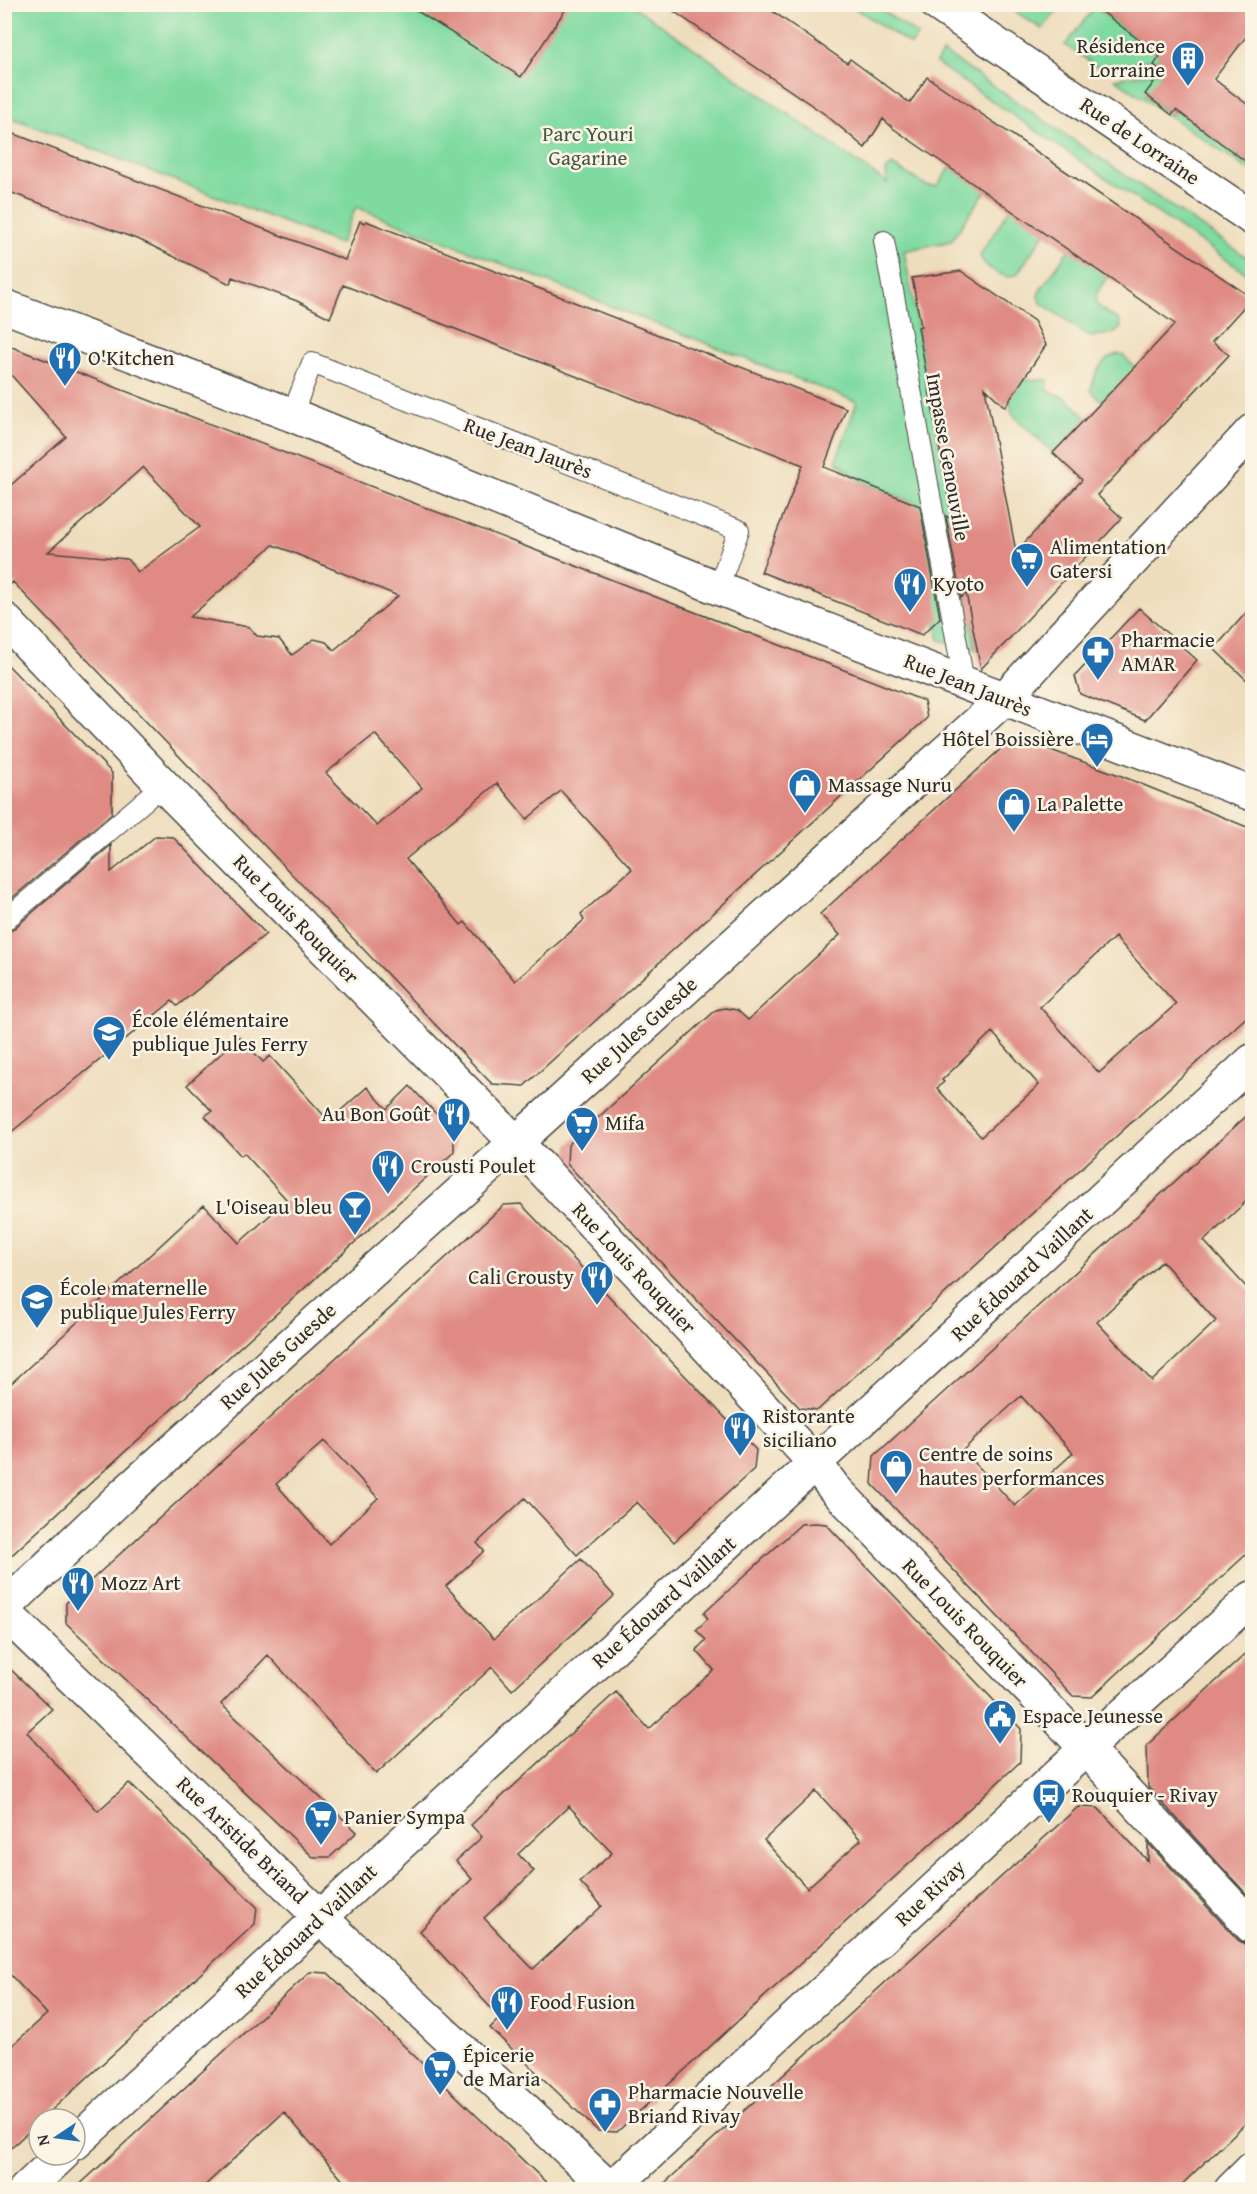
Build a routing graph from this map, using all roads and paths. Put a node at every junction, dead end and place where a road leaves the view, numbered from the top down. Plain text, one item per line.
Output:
1 (937, 4) edge
2 (1252, 218) edge
3 (884, 241) dead end
4 (4, 306) edge
5 (292, 415) junction
6 (1252, 431) edge
7 (718, 588) junction
8 (4, 619) edge
9 (964, 682) junction
10 (1006, 697) junction
11 (163, 785) junction
12 (1252, 794) edge
13 (4, 921) edge
14 (1252, 1061) edge
15 (515, 1142) junction
16 (815, 1463) junction
17 (1252, 1598) edge
18 (4, 1608) edge
19 (4, 1612) edge
20 (1086, 1749) junction
21 (322, 1917) junction
22 (1252, 1927) edge
23 (87, 2132) edge
24 (49, 2167) edge
25 (1252, 2169) edge
26 (610, 2189) edge
27 (25, 2190) edge
28 (1231, 2190) edge

1 - 2 street, Rue de Lorraine
3 - 9 lane, Impasse Genouville
4 - 5 street, Rue Jean Jaurès
5 - 7 street, Rue Jean Jaurès
5 - 7 lane, Rue Jean Jaurès
6 - 10 street, Rue Jules Guesde
7 - 9 street, Rue Jean Jaurès
8 - 11 street, Rue Louis Rouquier
9 - 10 street, Rue Jean Jaurès
10 - 12 street, Rue Jean Jaurès
10 - 15 street, Rue Jules Guesde
11 - 13 lane
11 - 15 street, Rue Louis Rouquier
14 - 16 street, Rue Édouard Vaillant
15 - 16 street, Rue Louis Rouquier
15 - 18 street, Rue Jules Guesde
16 - 20 street, Rue Louis Rouquier
16 - 21 street, Rue Édouard Vaillant
17 - 20 street, Rue Rivay
19 - 21 street, Rue Aristide Briand
20 - 22 street, Rue Louis Rouquier
20 - 26 street, Rue Rivay
21 - 23 street, Rue Édouard Vaillant
21 - 26 street, Rue Aristide Briand
24 - 27 street
25 - 28 street

